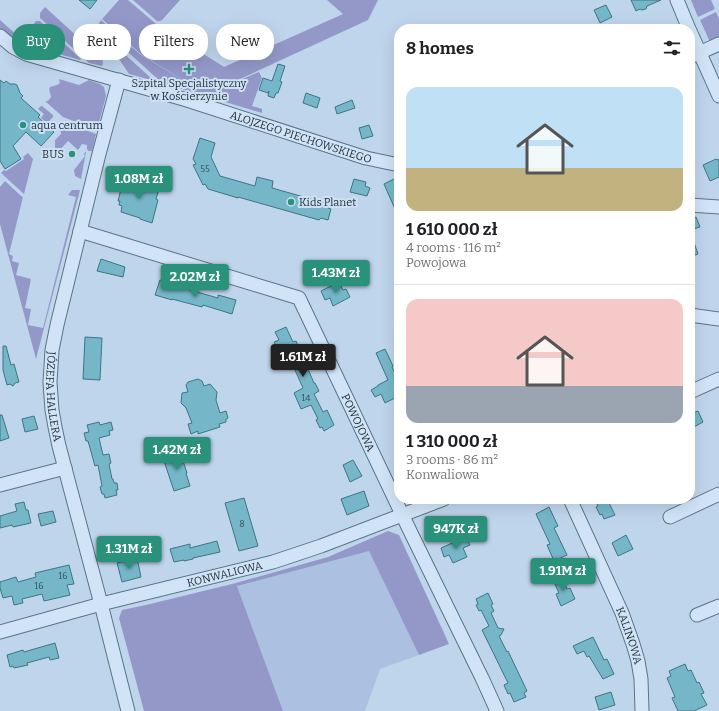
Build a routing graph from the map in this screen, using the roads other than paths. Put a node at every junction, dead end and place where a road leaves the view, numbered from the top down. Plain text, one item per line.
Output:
1 (677, 0) edge
2 (687, 24) edge
3 (0, 36) edge
4 (719, 44) edge
5 (695, 55) edge
6 (119, 80) junction
7 (719, 96) edge
8 (394, 164) edge
9 (695, 205) edge
10 (719, 207) edge
11 (80, 231) junction
12 (695, 316) edge
13 (719, 318) edge
14 (719, 379) edge
15 (695, 390) edge
16 (65, 468) junction
17 (0, 485) edge
18 (719, 494) edge
19 (394, 496) edge
20 (398, 504) edge
21 (431, 504) edge
22 (572, 504) edge
23 (403, 515) junction
24 (670, 517) dead end
25 (101, 604) junction
26 (719, 606) edge
27 (697, 615) dead end
28 (0, 632) edge
29 (128, 711) edge
30 (497, 711) edge
31 (642, 711) edge

1 - 2 street
3 - 6 street, ALOJZEGO PIECHOWSKIEGO
4 - 5 street
5 - 7 street
6 - 8 street, ALOJZEGO PIECHOWSKIEGO
6 - 11 street, JÓZEFA HALLERA
9 - 10 street
11 - 16 street, JÓZEFA HALLERA
11 - 19 street, POWOJOWA
12 - 13 street
14 - 15 street
16 - 17 street
16 - 25 street, JÓZEFA HALLERA
18 - 24 street
20 - 23 street, POWOJOWA
21 - 23 street, KONWALIOWA
22 - 31 street, KALINOWA
23 - 25 street, KONWALIOWA
23 - 30 street, POWOJOWA
25 - 28 street, KONWALIOWA
25 - 29 street, JÓZEFA HALLERA
26 - 27 street

